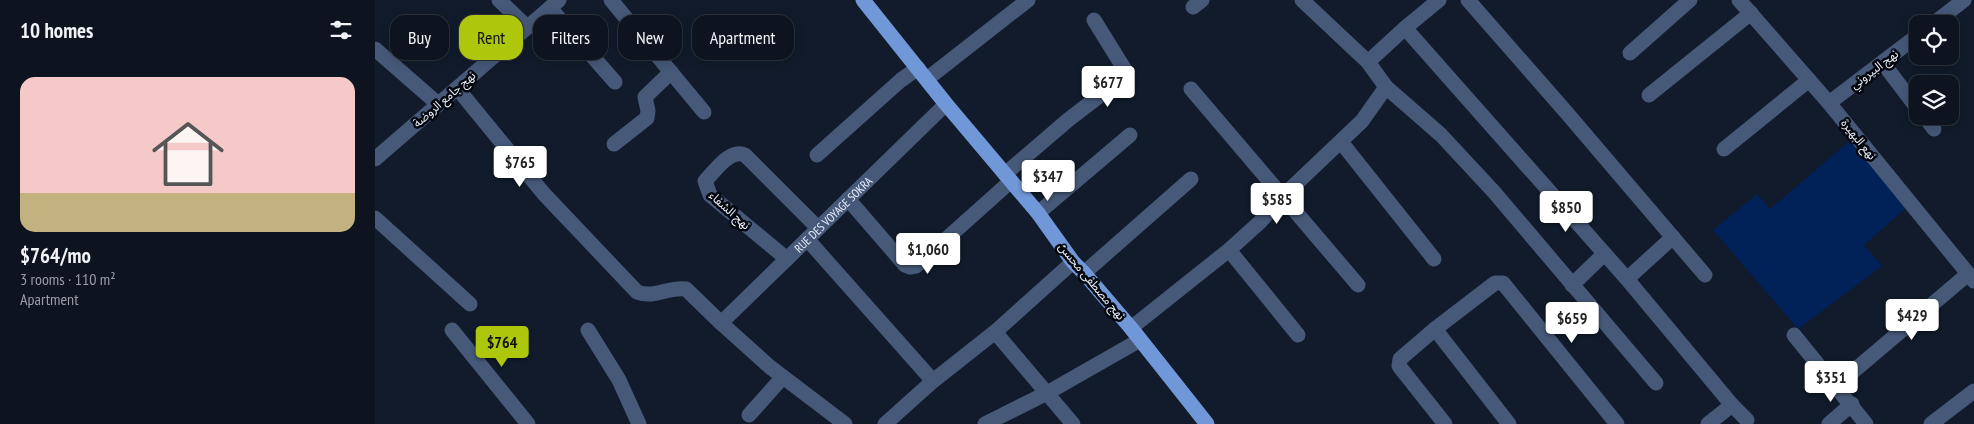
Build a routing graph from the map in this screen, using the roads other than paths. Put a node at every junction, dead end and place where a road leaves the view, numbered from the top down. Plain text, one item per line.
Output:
1 (499, 0) edge
2 (611, 0) edge
3 (863, 0) edge
4 (1028, 0) edge
5 (1302, 0) edge
6 (1439, 0) edge
7 (1468, 0) edge
8 (1690, 0) edge
9 (1739, 0) edge
10 (1964, 0) edge
11 (554, 4) edge
12 (1421, 5) edge
13 (1751, 13) junction
14 (1945, 15) edge
15 (1094, 20) dead end
16 (527, 27) junction
17 (1405, 28) junction
18 (1909, 42) edge
19 (375, 48) edge
20 (1630, 53) dead end
21 (1368, 62) junction
22 (1883, 63) junction
23 (671, 72) junction
24 (923, 74) junction
25 (1809, 80) junction
26 (615, 82) dead end
27 (1386, 87) junction
28 (457, 88) junction
29 (1191, 89) dead end
30 (1649, 95) dead end
31 (1909, 97) edge
32 (1829, 103) junction
33 (438, 104) junction
34 (946, 104) junction
35 (704, 112) dead end
36 (1931, 125) edge
37 (1934, 129) dead end
38 (1130, 135) dead end
39 (1341, 142) junction
40 (614, 144) dead end
41 (1725, 149) dead end
42 (817, 155) dead end
43 (375, 159) edge
44 (1008, 177) junction
45 (1191, 179) dead end
46 (1282, 196) junction
47 (848, 199) junction
48 (1038, 213) junction
49 (375, 218) edge
50 (818, 228) junction
51 (1673, 237) junction
52 (807, 239) junction
53 (1229, 250) junction
54 (1604, 254) junction
55 (787, 259) junction
56 (1434, 259) dead end
57 (1073, 262) junction
58 (1085, 273) junction
59 (1705, 276) dead end
60 (1971, 278) edge
61 (1627, 279) junction
62 (1358, 285) dead end
63 (1572, 285) junction
64 (471, 304) dead end
65 (721, 323) junction
66 (1435, 329) junction
67 (453, 330) dead end
68 (588, 330) dead end
69 (995, 332) junction
70 (1136, 334) junction
71 (1794, 335) dead end
72 (1298, 336) dead end
73 (783, 378) junction
74 (933, 381) junction
75 (1656, 383) dead end
76 (1836, 386) junction
77 (1974, 391) edge
78 (1047, 393) junction
79 (1852, 404) junction
80 (1732, 405) junction
81 (749, 414) dead end
82 (1747, 420) dead end
83 (528, 424) edge
84 (639, 424) edge
85 (845, 424) edge
86 (885, 424) edge
87 (985, 424) edge
88 (1073, 424) edge
89 (1207, 424) edge
90 (1445, 424) edge
91 (1509, 424) edge
92 (1617, 424) edge
93 (1708, 424) edge
94 (1829, 424) edge
95 (1866, 424) edge
96 (1931, 424) edge

1 - 16 street
2 - 23 street
3 - 24 main road, نهج مصطفى محسن
4 - 24 street
5 - 21 street
6 - 12 street
7 - 51 street
8 - 20 street
9 - 13 street, نهع البهيرة
10 - 14 street
11 - 16 street, نهج جامع الروضة
11 - 26 street
12 - 17 street
13 - 25 street, نهع البهيرة
13 - 30 street
15 - 44 street
16 - 28 street, نهج جامع الروضة
17 - 21 street
17 - 54 street
18 - 22 street, نهج البيروني
19 - 33 street
21 - 27 street
22 - 31 street
22 - 32 street, نهج البيروني
23 - 35 street
23 - 40 street
24 - 34 main road, نهج مصطفى محسن
24 - 42 street
25 - 32 street, نهع البهيرة
25 - 41 street
27 - 39 street
27 - 63 street
28 - 33 street, نهج جامع الروضة
28 - 65 street
29 - 46 street
32 - 60 street, نهع البهيرة
33 - 43 street, نهج جامع الروضة
34 - 44 main road, نهج مصطفى محسن
34 - 47 street, RUE DES VOYAGE SOKRA
36 - 37 street
38 - 48 street
39 - 46 street
39 - 56 street
44 - 47 street
44 - 48 main road, نهج مصطفى محسن
45 - 58 street
46 - 53 street
46 - 62 street
47 - 50 street, RUE DES VOYAGE SOKRA
48 - 57 main road, نهج مصطفى محسن
49 - 64 street
50 - 52 street, RUE DES VOYAGE SOKRA
50 - 55 street, نهج الشفاء
51 - 59 street
51 - 61 street
52 - 55 street, RUE DES VOYAGE SOKRA
52 - 74 street
53 - 70 street
53 - 72 street
54 - 61 street
54 - 63 street
55 - 65 street, RUE DES VOYAGE SOKRA
57 - 58 main road, نهج مصطفى محسن
57 - 69 street
58 - 70 main road, نهج مصطفى محسن
60 - 76 street
61 - 80 street
63 - 75 street
65 - 73 street
66 - 90 street
66 - 91 street
66 - 92 street
67 - 83 street
68 - 84 street
69 - 74 street
69 - 78 street
70 - 78 street
70 - 89 main road, نهج مصطفى محسن
71 - 76 street
73 - 81 street
73 - 85 street
74 - 86 street
76 - 79 street
77 - 96 street
78 - 87 street
78 - 88 street
79 - 94 street
79 - 95 street
80 - 82 street
80 - 93 street

